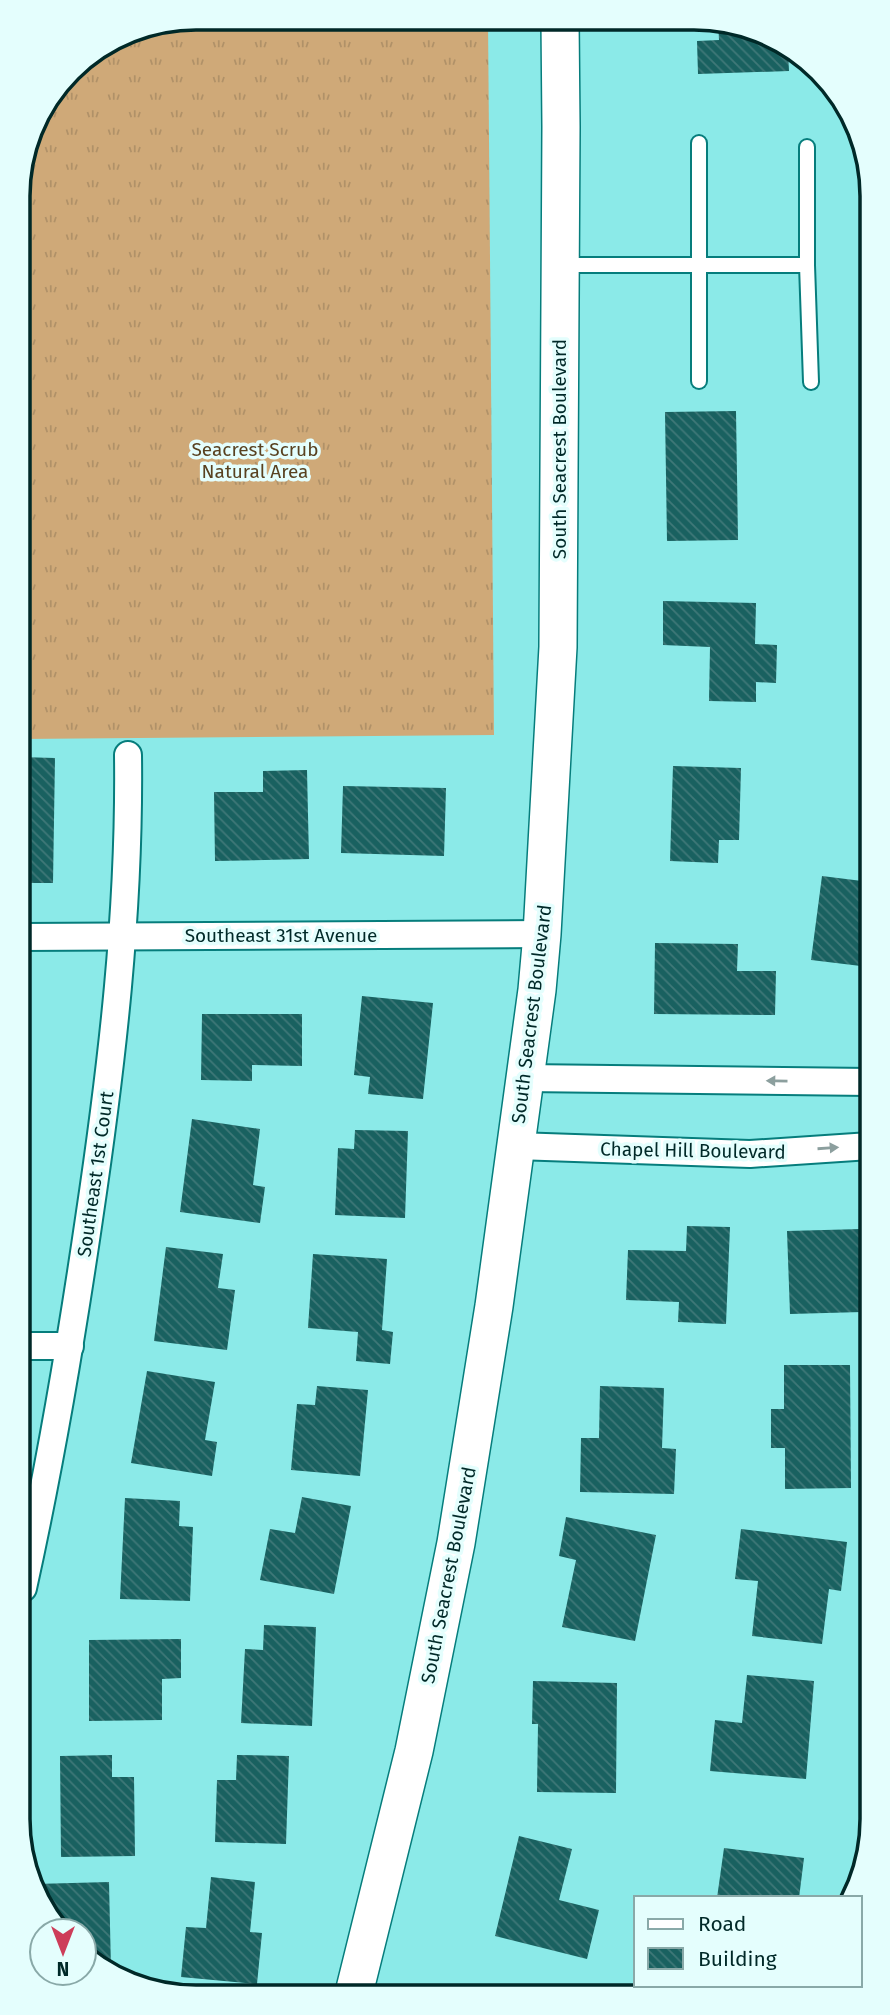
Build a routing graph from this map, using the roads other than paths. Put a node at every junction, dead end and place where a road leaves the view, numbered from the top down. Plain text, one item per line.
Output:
1 (560, 30) edge
2 (699, 143) dead end
3 (807, 148) dead end
4 (561, 265) junction
5 (698, 265) junction
6 (807, 265) junction
7 (699, 381) dead end
8 (811, 382) dead end
9 (128, 755) dead end
10 (542, 934) junction
11 (124, 936) junction
12 (30, 937) edge
13 (524, 1078) junction
14 (860, 1082) edge
15 (516, 1146) junction
16 (860, 1147) edge
17 (30, 1346) edge
18 (70, 1346) junction
19 (30, 1558) edge
20 (356, 1985) edge

1 - 4 street, South Seacrest Boulevard
2 - 5 lane
3 - 6 lane
4 - 5 lane
4 - 10 street, South Seacrest Boulevard
5 - 6 lane
5 - 7 lane
6 - 8 lane
9 - 11 street, Southeast 1st Court
10 - 11 street, Southeast 31st Avenue
10 - 13 street, South Seacrest Boulevard
11 - 12 street, Southeast 31st Avenue
11 - 18 street, Southeast 1st Court
14 -> 13 street
13 - 15 street, South Seacrest Boulevard
15 -> 16 street, Chapel Hill Boulevard
15 - 20 street, South Seacrest Boulevard
17 - 18 street
18 - 19 street, Southeast 1st Court

